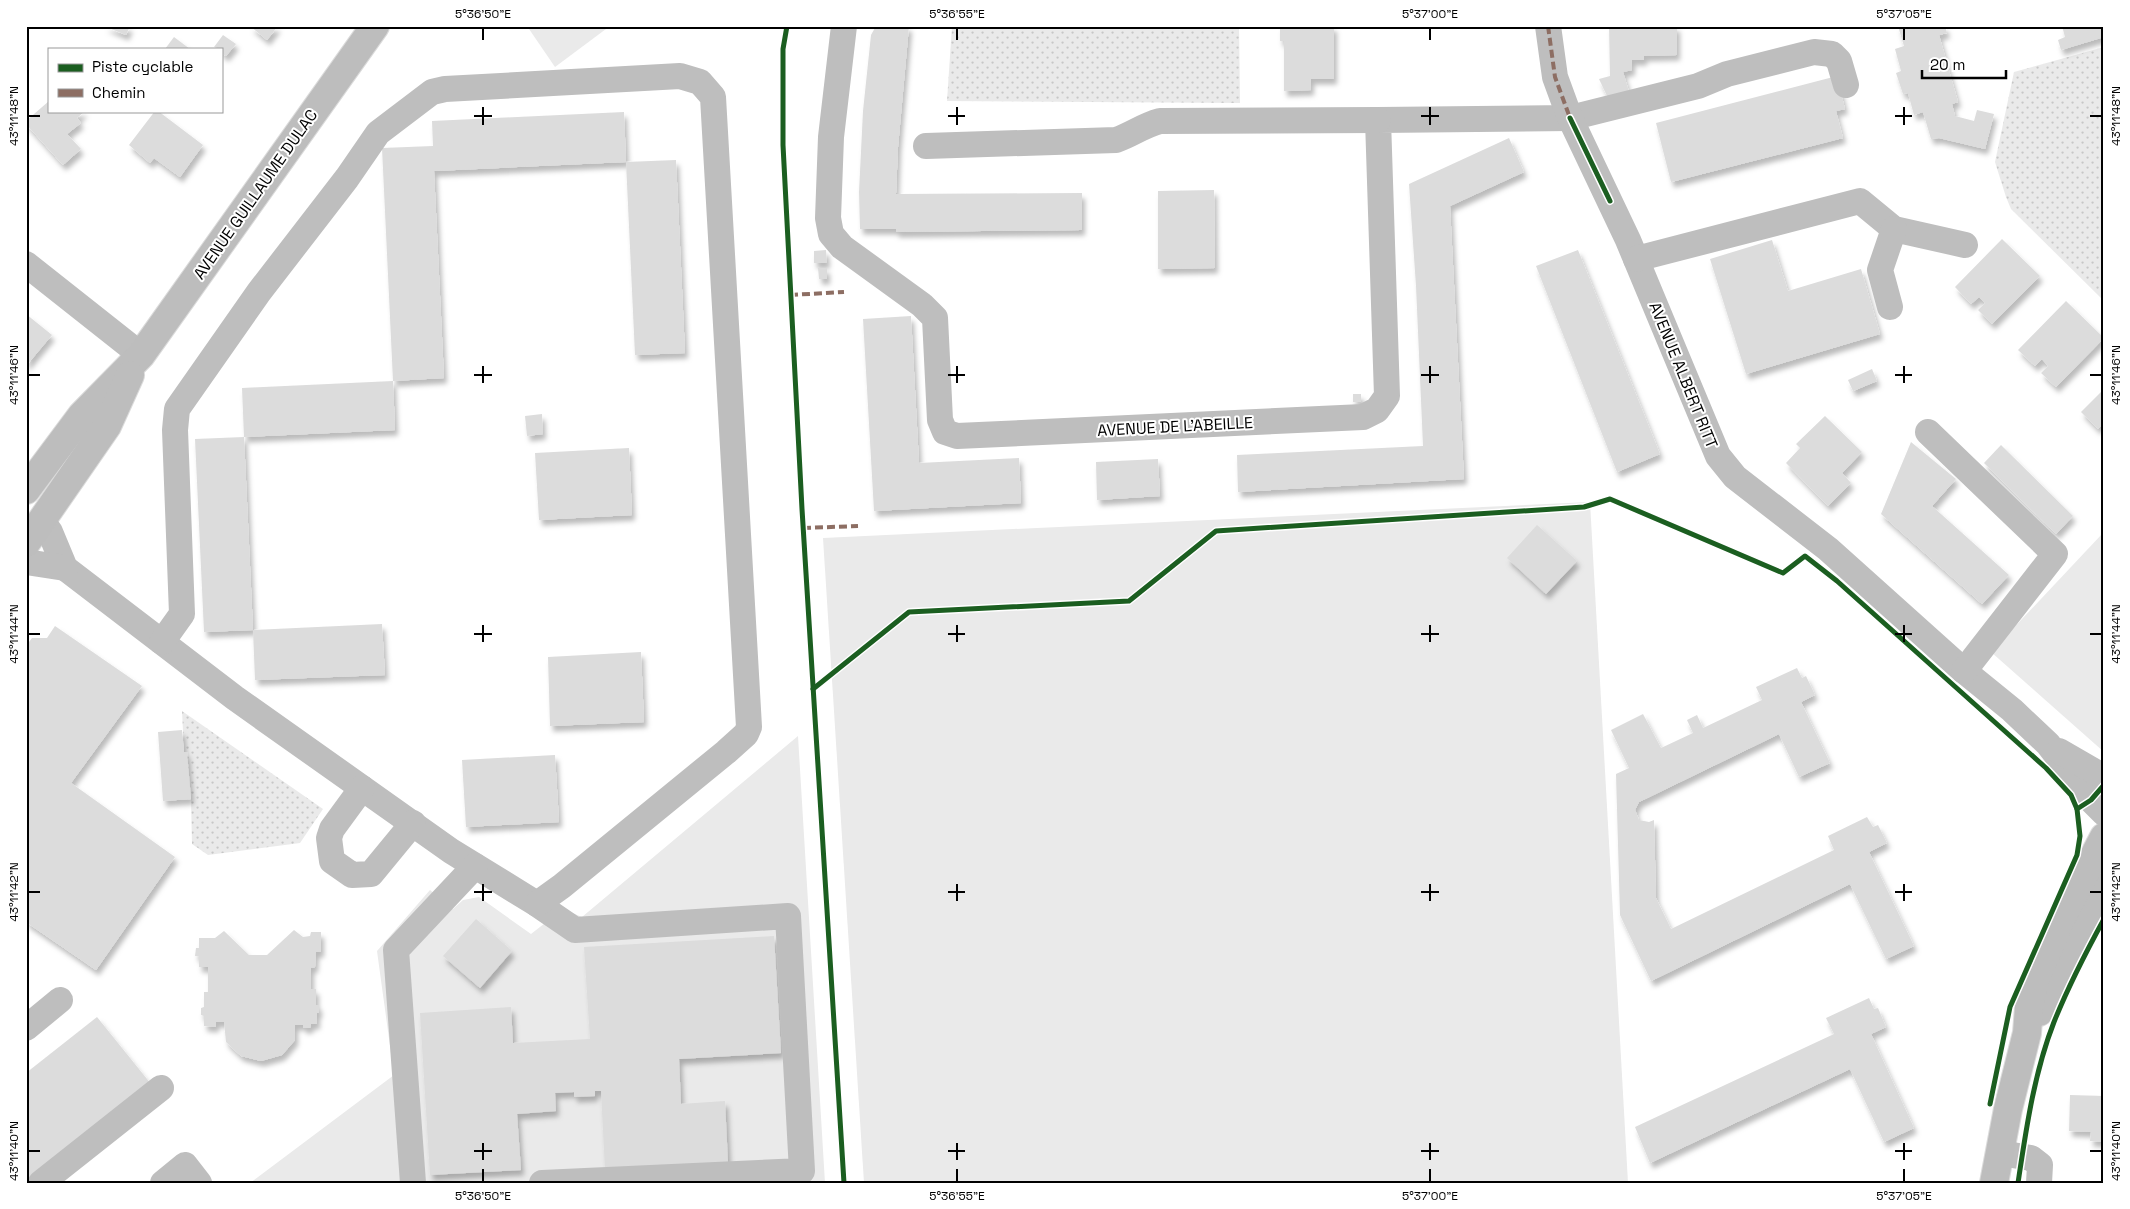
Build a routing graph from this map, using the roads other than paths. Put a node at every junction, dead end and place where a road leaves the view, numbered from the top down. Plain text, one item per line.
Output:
1 (375, 26) edge
2 (844, 26) edge
3 (1548, 26) edge
4 (1846, 85) dead end
5 (1570, 118) junction
6 (1378, 120) junction
7 (926, 146) dead end
8 (1894, 229) junction
9 (1964, 245) dead end
10 (1636, 259) junction
11 (26, 264) edge
12 (1890, 307) dead end
13 (138, 358) junction
14 (1928, 432) dead end
15 (26, 490) edge
16 (32, 524) edge
17 (26, 562) edge
18 (65, 568) junction
19 (162, 642) junction
20 (1964, 671) junction
21 (2048, 744) junction
22 (2104, 777) edge
23 (362, 788) junction
24 (2104, 813) edge
25 (413, 824) junction
26 (2104, 837) edge
27 (475, 866) junction
28 (2104, 888) edge
29 (537, 904) junction
30 (60, 1000) dead end
31 (26, 1028) edge
32 (2027, 1033) junction
33 (161, 1088) dead end
34 (2000, 1153) junction
35 (41, 1183) edge
36 (163, 1183) edge
37 (199, 1183) edge
38 (413, 1183) edge
39 (542, 1183) edge
40 (1994, 1183) edge
41 (2039, 1183) edge

1 - 13 main road, AVENUE GUILLAUME DULAC
2 - 6 street, AVENUE DE L'ABEILLE
3 - 5 street, AVENUE ALBERT RITT
4 - 5 street
5 - 6 street
5 - 10 street, AVENUE ALBERT RITT
6 - 7 street
8 - 9 street
8 - 10 street
8 - 12 street
10 - 20 street, AVENUE ALBERT RITT
11 - 13 street
13 - 15 main road, AVENUE GUILLAUME DULAC
13 - 16 main road, AVENUE GUILLAUME DULAC
14 - 20 street
16 - 18 street
17 - 18 street
18 - 19 street
19 - 23 street
19 - 29 street
20 - 21 street, AVENUE ALBERT RITT
21 - 22 street, AVENUE ALBERT RITT
21 - 24 street, AVENUE ALBERT RITT
23 - 25 street
23 - 25 street
25 - 27 street
26 - 32 main road
27 - 29 street
27 - 38 street
28 - 32 main road
29 - 39 street
30 - 31 street
32 - 34 main road
33 - 35 street
34 - 40 main road
34 - 41 street
36 - 37 street

